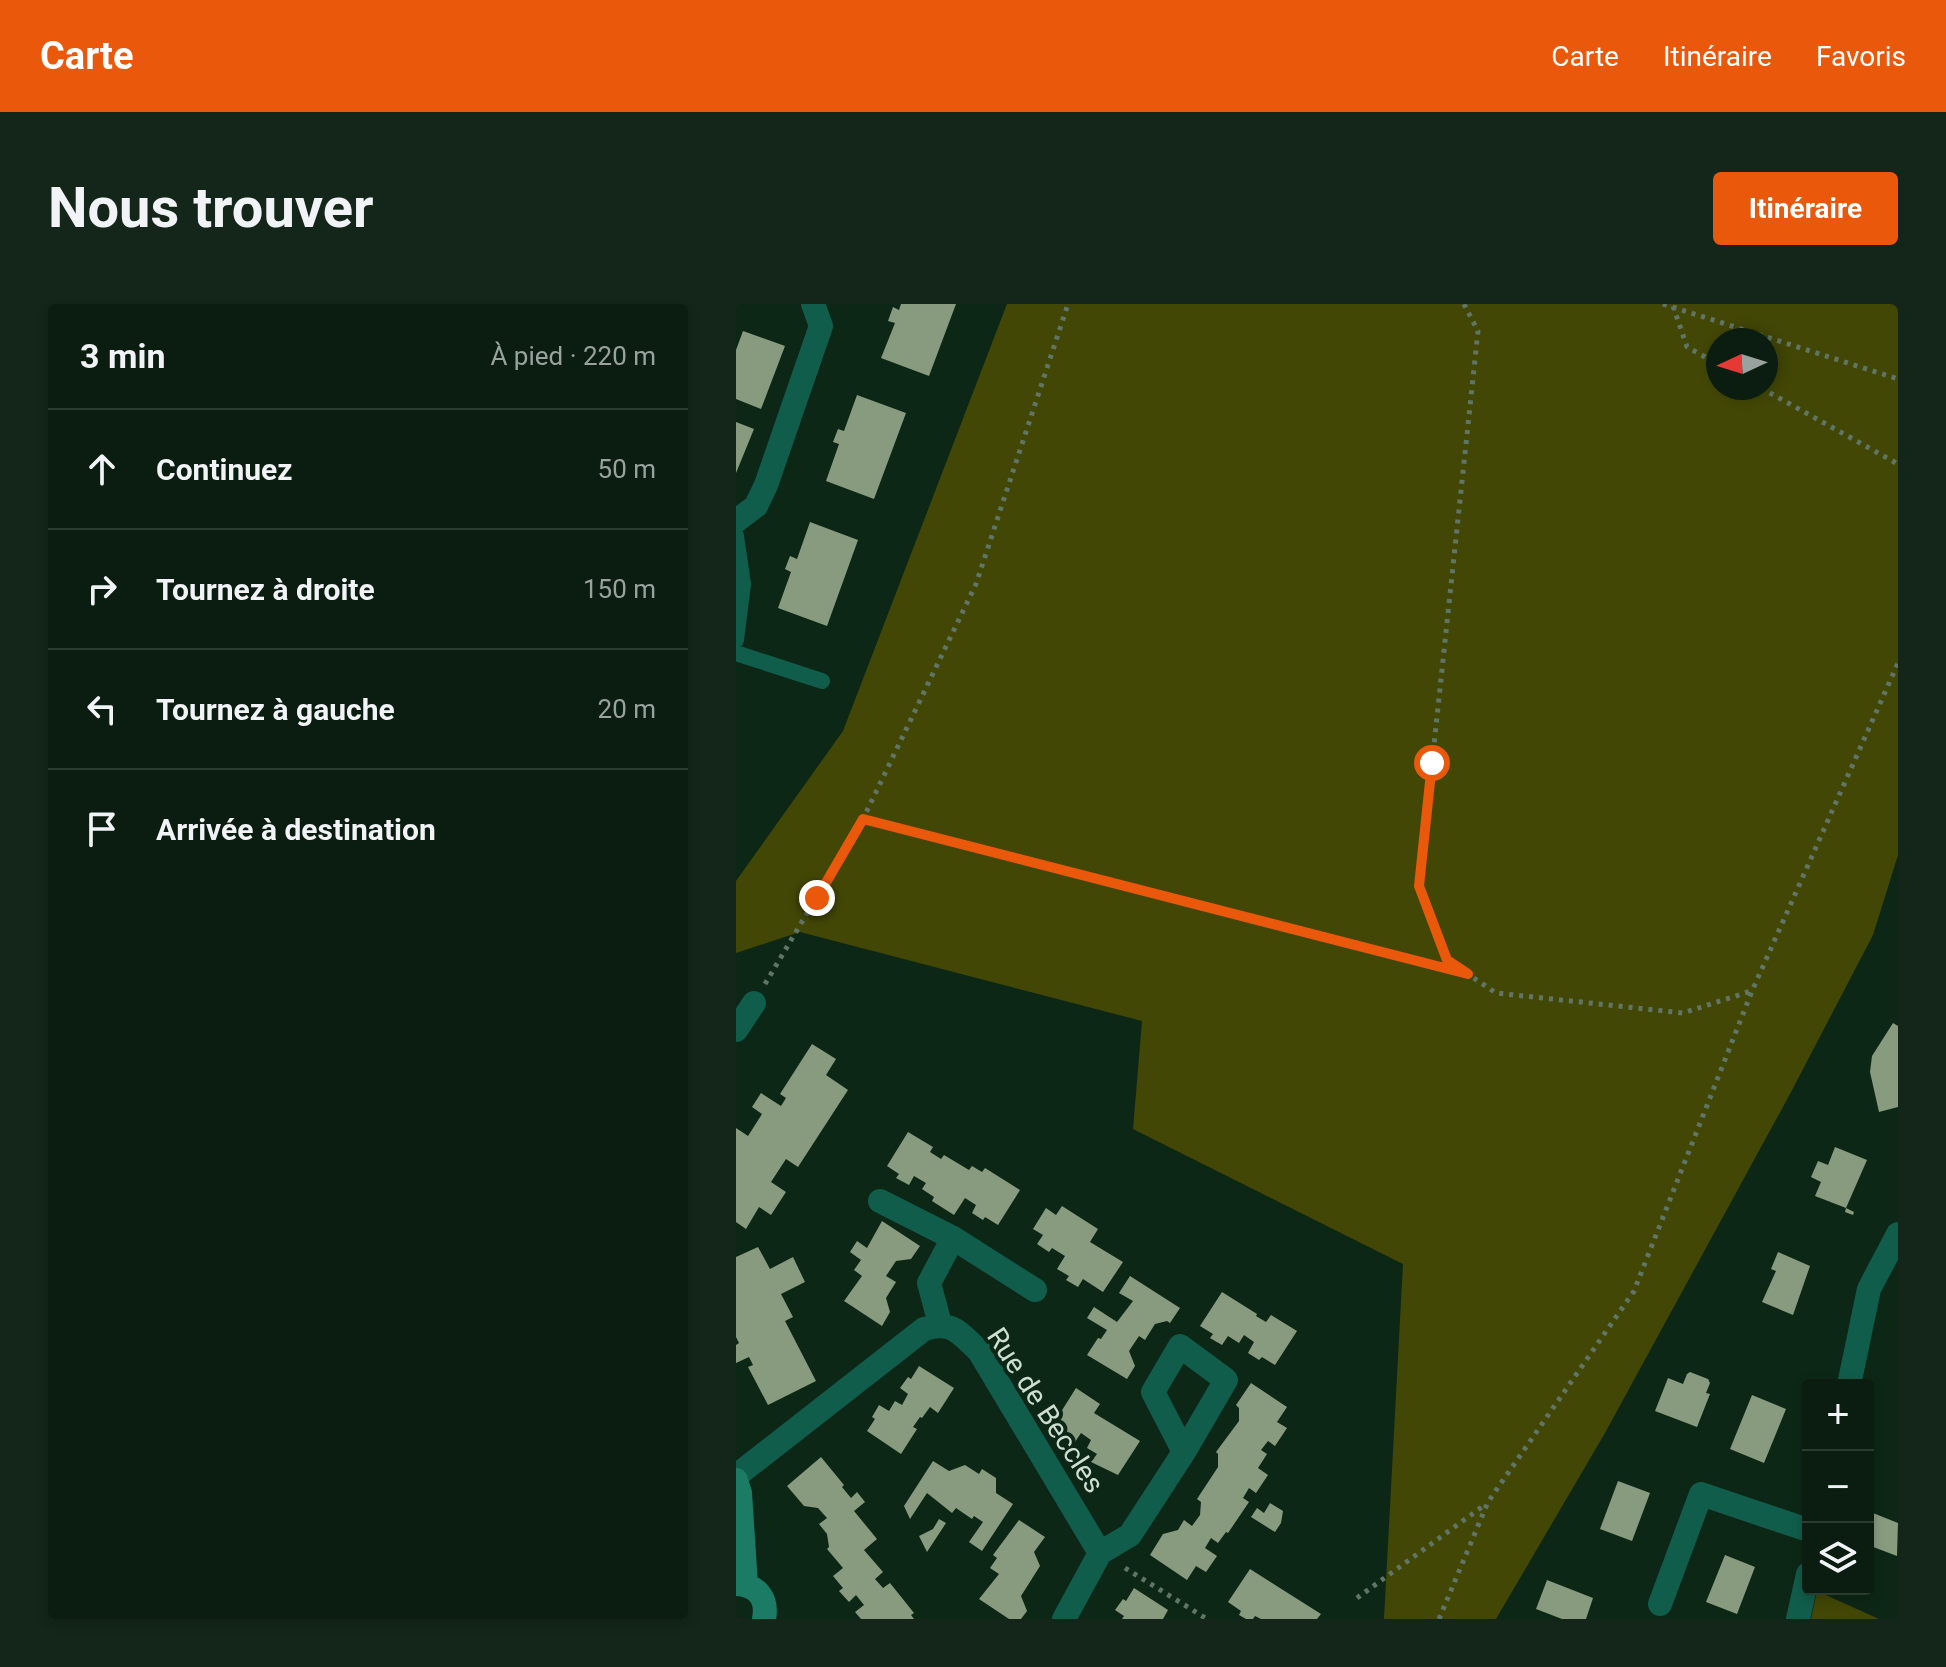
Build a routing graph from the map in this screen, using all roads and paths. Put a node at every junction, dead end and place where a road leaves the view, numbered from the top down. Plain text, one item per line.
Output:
1 (1068, 304) edge
2 (1464, 304) edge
3 (1663, 304) edge
4 (1673, 305) edge
5 (818, 307) edge
6 (1706, 357) edge
7 (1898, 379) edge
8 (1778, 397) edge
9 (1898, 464) edge
10 (736, 521) edge
11 (736, 536) edge
12 (736, 640) edge
13 (736, 653) edge
14 (1898, 663) edge
15 (822, 681) dead end
16 (863, 819) junction
17 (1468, 974) junction
18 (1752, 991) junction
19 (754, 1003) joint
20 (736, 1030) edge
21 (880, 1201) dead end
22 (1898, 1234) edge
23 (953, 1238) junction
24 (1035, 1290) dead end
25 (940, 1324) junction
26 (1850, 1379) edge
27 (1184, 1452) dead end
28 (736, 1478) edge
29 (1488, 1502) junction
30 (1802, 1528) edge
31 (1100, 1553) junction
32 (741, 1584) edge
33 (1803, 1595) edge
34 (1357, 1598) dead end
35 (1660, 1604) dead end
36 (764, 1619) edge
37 (1064, 1619) edge
38 (1207, 1619) edge
39 (1439, 1619) edge
40 (1798, 1619) edge

1 - 16 path
2 - 17 path
3 - 4 path
4 - 6 path
4 - 7 path
5 - 10 street
8 - 9 path
11 - 12 lane
13 - 15 lane
14 - 18 path
16 - 17 path
16 - 19 path
17 - 18 path
18 - 29 path
19 - 20 street
21 - 23 street
22 - 26 street
23 - 24 street
23 - 25 street
25 - 28 street
25 - 31 street, Rue de Beccles
27 - 31 street
28 - 32 street
29 - 34 path
29 - 39 path
30 - 35 street
31 - 37 street
31 - 38 path
32 - 36 street
33 - 40 street

